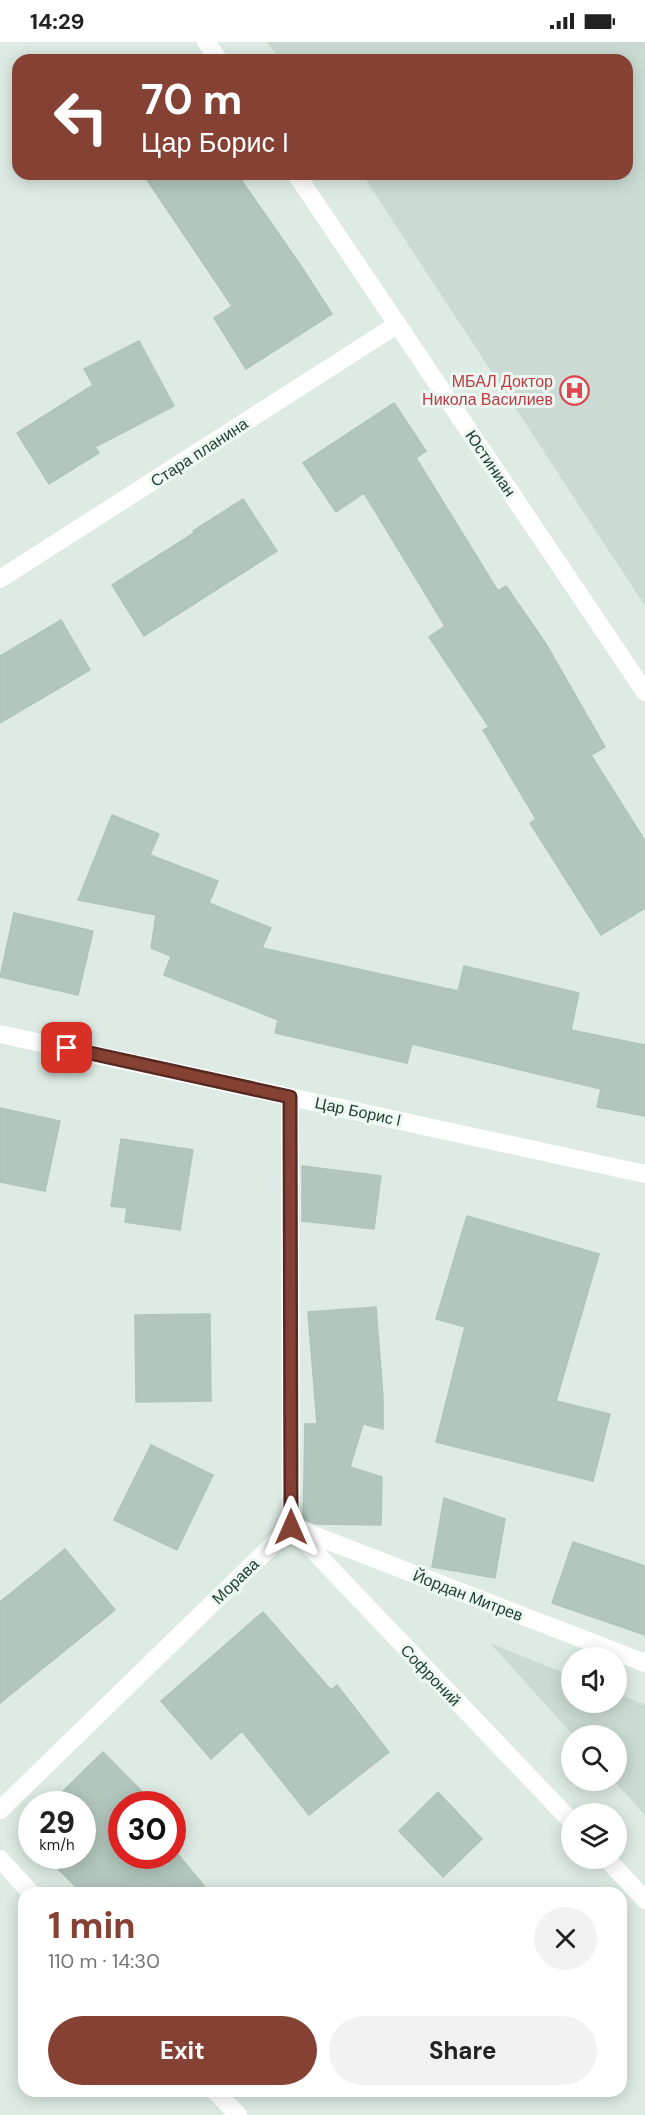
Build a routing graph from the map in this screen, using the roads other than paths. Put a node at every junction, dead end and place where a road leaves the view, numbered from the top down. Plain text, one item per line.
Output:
1 (300, 180) edge
2 (398, 324) junction
3 (0, 579) edge
4 (645, 692) edge
5 (0, 1034) edge
6 (290, 1097) junction
7 (645, 1174) edge
8 (291, 1527) junction
9 (645, 1663) edge
10 (0, 1810) edge
11 (561, 1810) edge
12 (0, 1859) edge
13 (616, 1869) edge
14 (26, 1887) edge
15 (645, 1900) edge
16 (221, 2097) edge
17 (238, 2115) edge

1 - 2 street, Юстиниан
2 - 3 street, Стара планина
2 - 4 street, Юстиниан
5 - 6 street, Цар Борис I
6 - 7 street, Цар Борис I
6 - 8 street
8 - 9 street, Йордан Митрев
8 - 10 street, Морава
8 - 11 street, Софроний
12 - 14 street
13 - 15 street
16 - 17 street

